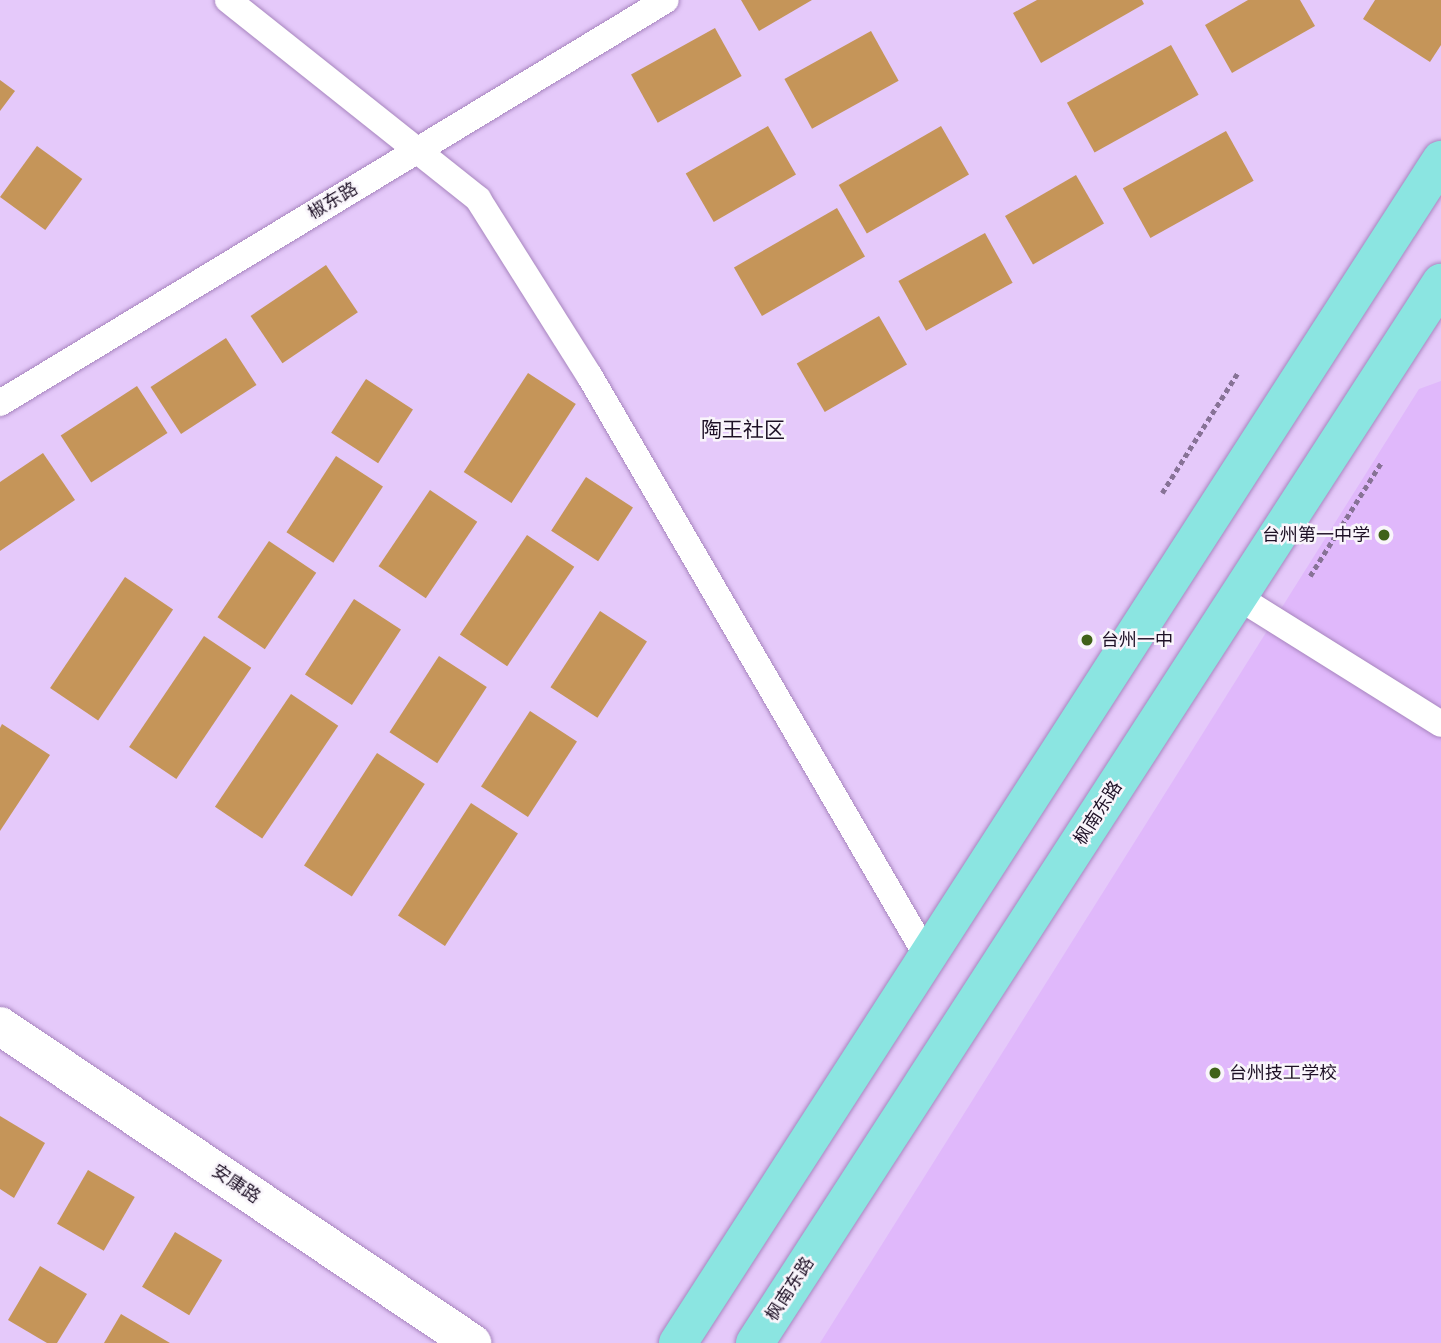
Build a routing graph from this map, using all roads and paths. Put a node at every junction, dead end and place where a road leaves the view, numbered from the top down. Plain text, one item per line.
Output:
1 (228, 0) edge
2 (666, 0) edge
3 (416, 151) junction
4 (1441, 160) edge
5 (1434, 308) edge
6 (1237, 374) dead end
7 (0, 402) edge
8 (1381, 463) dead end
9 (1162, 493) dead end
10 (1310, 576) dead end
11 (1238, 597) junction
12 (1441, 723) edge
13 (928, 956) junction
14 (0, 1026) edge
15 (472, 1343) edge
16 (678, 1343) edge
17 (755, 1343) edge

1 - 3 street
2 - 3 street, 椒东路
3 - 7 street, 椒东路
3 - 13 street
4 - 13 main road
5 - 11 main road, 枫南东路
6 - 9 path
8 - 10 path
11 - 12 street
11 - 17 main road, 枫南东路
13 - 16 main road
14 - 15 street, 安康路

